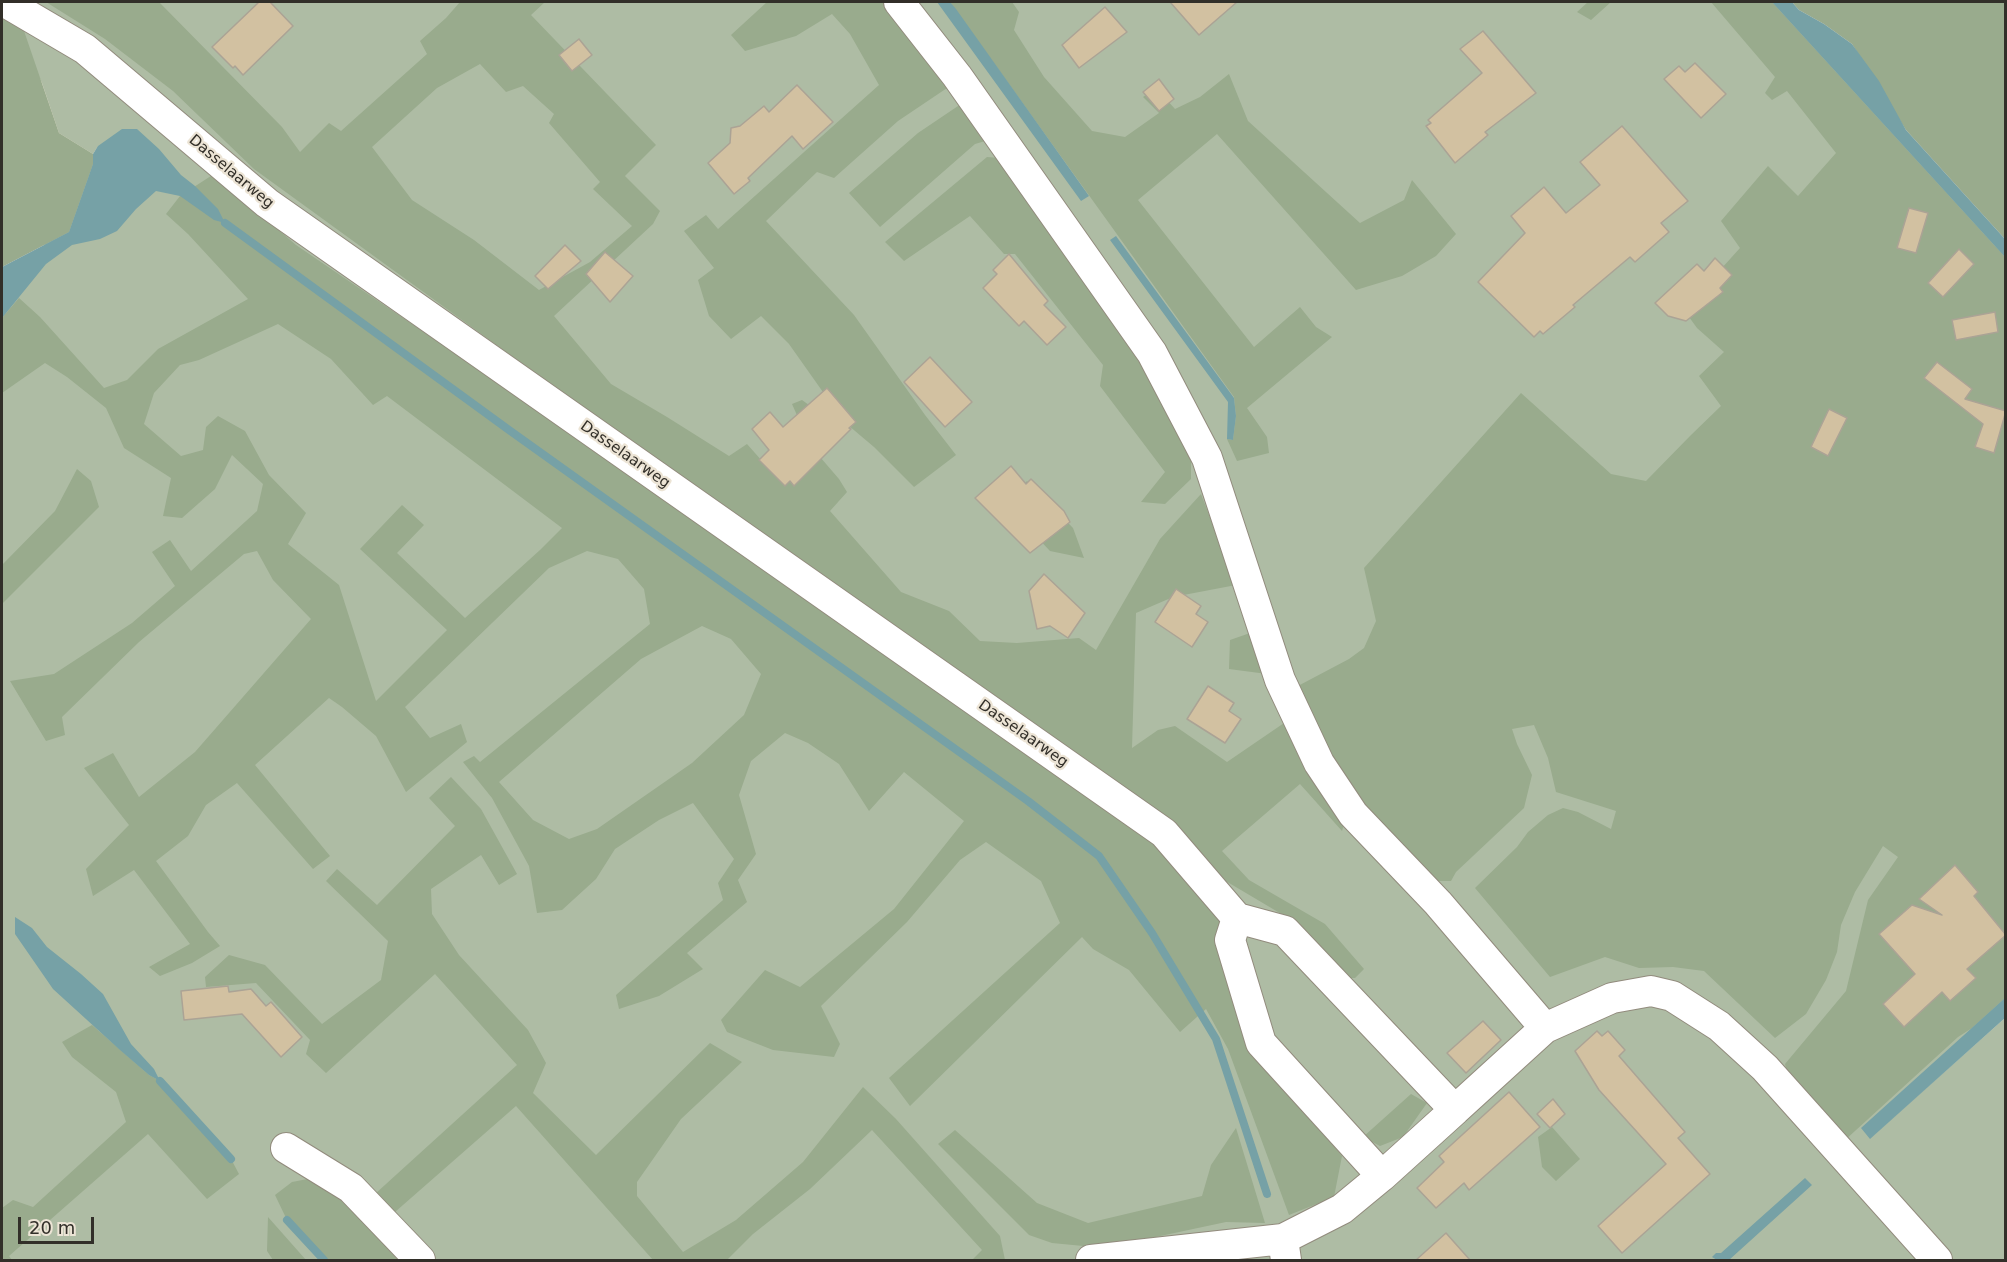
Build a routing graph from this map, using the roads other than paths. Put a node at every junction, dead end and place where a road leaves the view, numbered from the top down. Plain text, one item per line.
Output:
1 (5, 2) edge
2 (898, 2) edge
3 (1237, 918) junction
4 (1545, 1028) junction
5 (1455, 1110) junction
6 (286, 1148) dead end
7 (1382, 1176) junction
8 (1284, 1250) edge
9 (420, 1260) edge
10 (1090, 1260) edge
11 (1937, 1260) edge

1 - 3 street, Dasselaarweg
2 - 4 street
3 - 5 street
3 - 7 street
4 - 5 street
4 - 11 street
5 - 7 street
6 - 9 street
7 - 8 street
8 - 10 street

